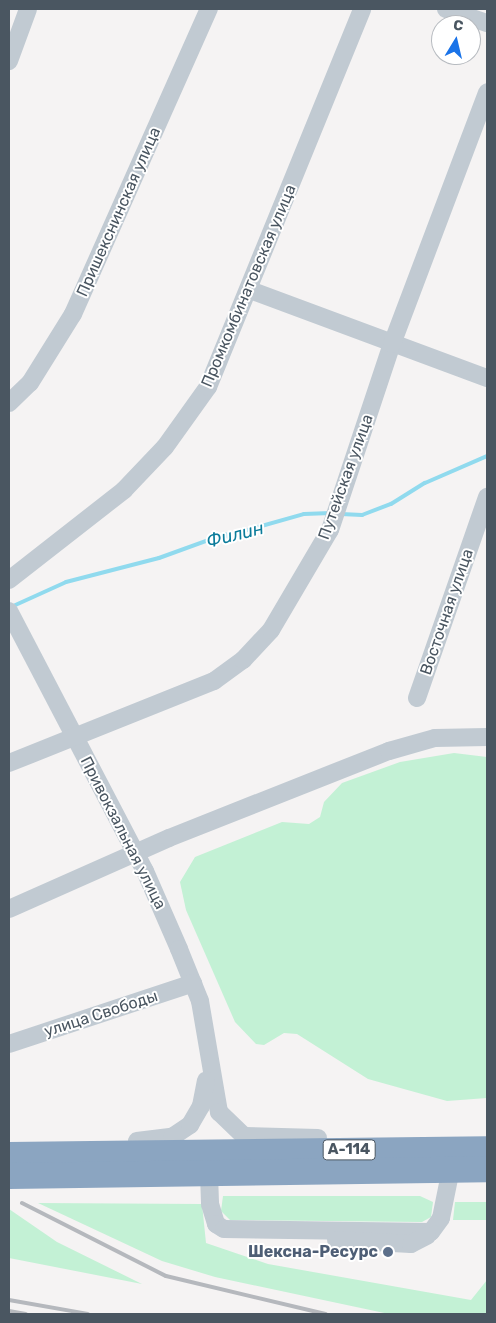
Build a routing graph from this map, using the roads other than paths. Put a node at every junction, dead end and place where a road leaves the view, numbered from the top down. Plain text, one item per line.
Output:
1 (28, 9) edge
2 (209, 9) edge
3 (362, 9) edge
4 (446, 9) edge
5 (487, 23) edge
6 (9, 61) edge
7 (487, 92) edge
8 (250, 290) junction
9 (392, 344) junction
10 (487, 378) edge
11 (9, 403) edge
12 (487, 497) edge
13 (9, 580) edge
14 (11, 614) edge
15 (417, 698) dead end
16 (487, 737) edge
17 (74, 739) junction
18 (9, 763) edge
19 (136, 853) junction
20 (9, 909) edge
21 (193, 984) junction
22 (9, 1044) edge
23 (209, 1057) junction
24 (487, 1141) edge
25 (9, 1144) edge
26 (487, 1149) edge
27 (9, 1154) edge
28 (451, 1169) junction
29 (487, 1169) edge
30 (209, 1174) junction
31 (9, 1176) edge

1 - 6 street
2 - 11 street, Пришекснинская улица
3 - 8 street, Промкомбинатовская улица
4 - 5 street
7 - 9 street, Путейская улица
8 - 9 street
8 - 13 street, Промкомбинатовская улица
9 - 10 street
9 - 17 street, Путейская улица
12 - 15 street, Восточная улица
14 - 17 street, Привокзальная улица
16 - 19 street
17 - 18 street, Путейская улица
17 - 19 street, Привокзальная улица
19 - 20 street
19 - 21 street, Привокзальная улица
21 - 22 street, улица Свободы
21 - 23 street, Привокзальная улица
23 - 24 street, Привокзальная улица
23 - 25 street
26 - 27 highway, А-114
28 - 29 highway, А-114
28 - 30 highway, А-114
28 - 30 street
30 - 31 highway, А-114

